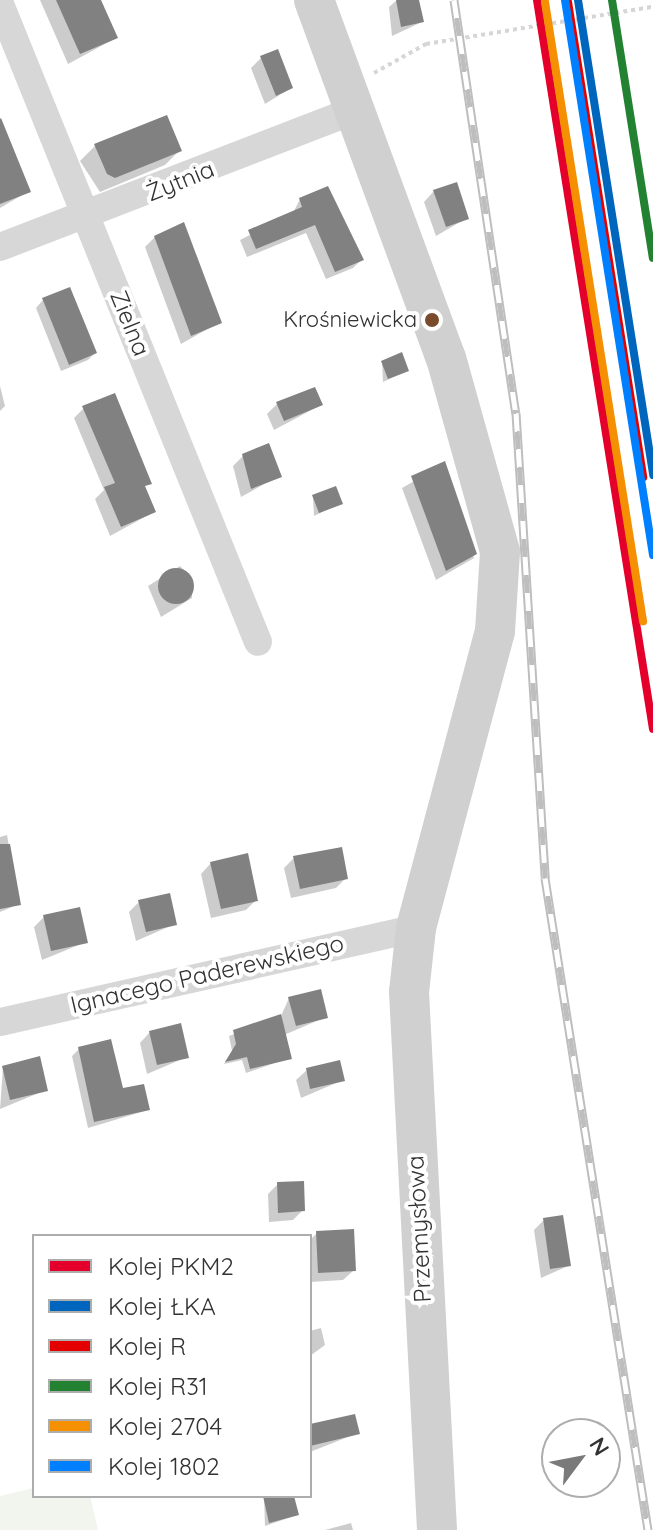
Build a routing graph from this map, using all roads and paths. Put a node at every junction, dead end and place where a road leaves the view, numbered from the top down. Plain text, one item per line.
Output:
1 (314, 0) edge
2 (0, 4) edge
3 (653, 7) edge
4 (352, 96) junction
5 (87, 218) junction
6 (0, 247) edge
7 (258, 642) dead end
8 (416, 928) junction
9 (0, 1022) edge
10 (437, 1530) edge

1 - 4 street
2 - 5 street, Zielna
3 - 4 path
4 - 5 street, Żytnia
4 - 8 street
5 - 6 street, Żytnia
5 - 7 street, Zielna
8 - 9 street, Ignacego Paderewskiego
8 - 10 street, Przemysłowa

